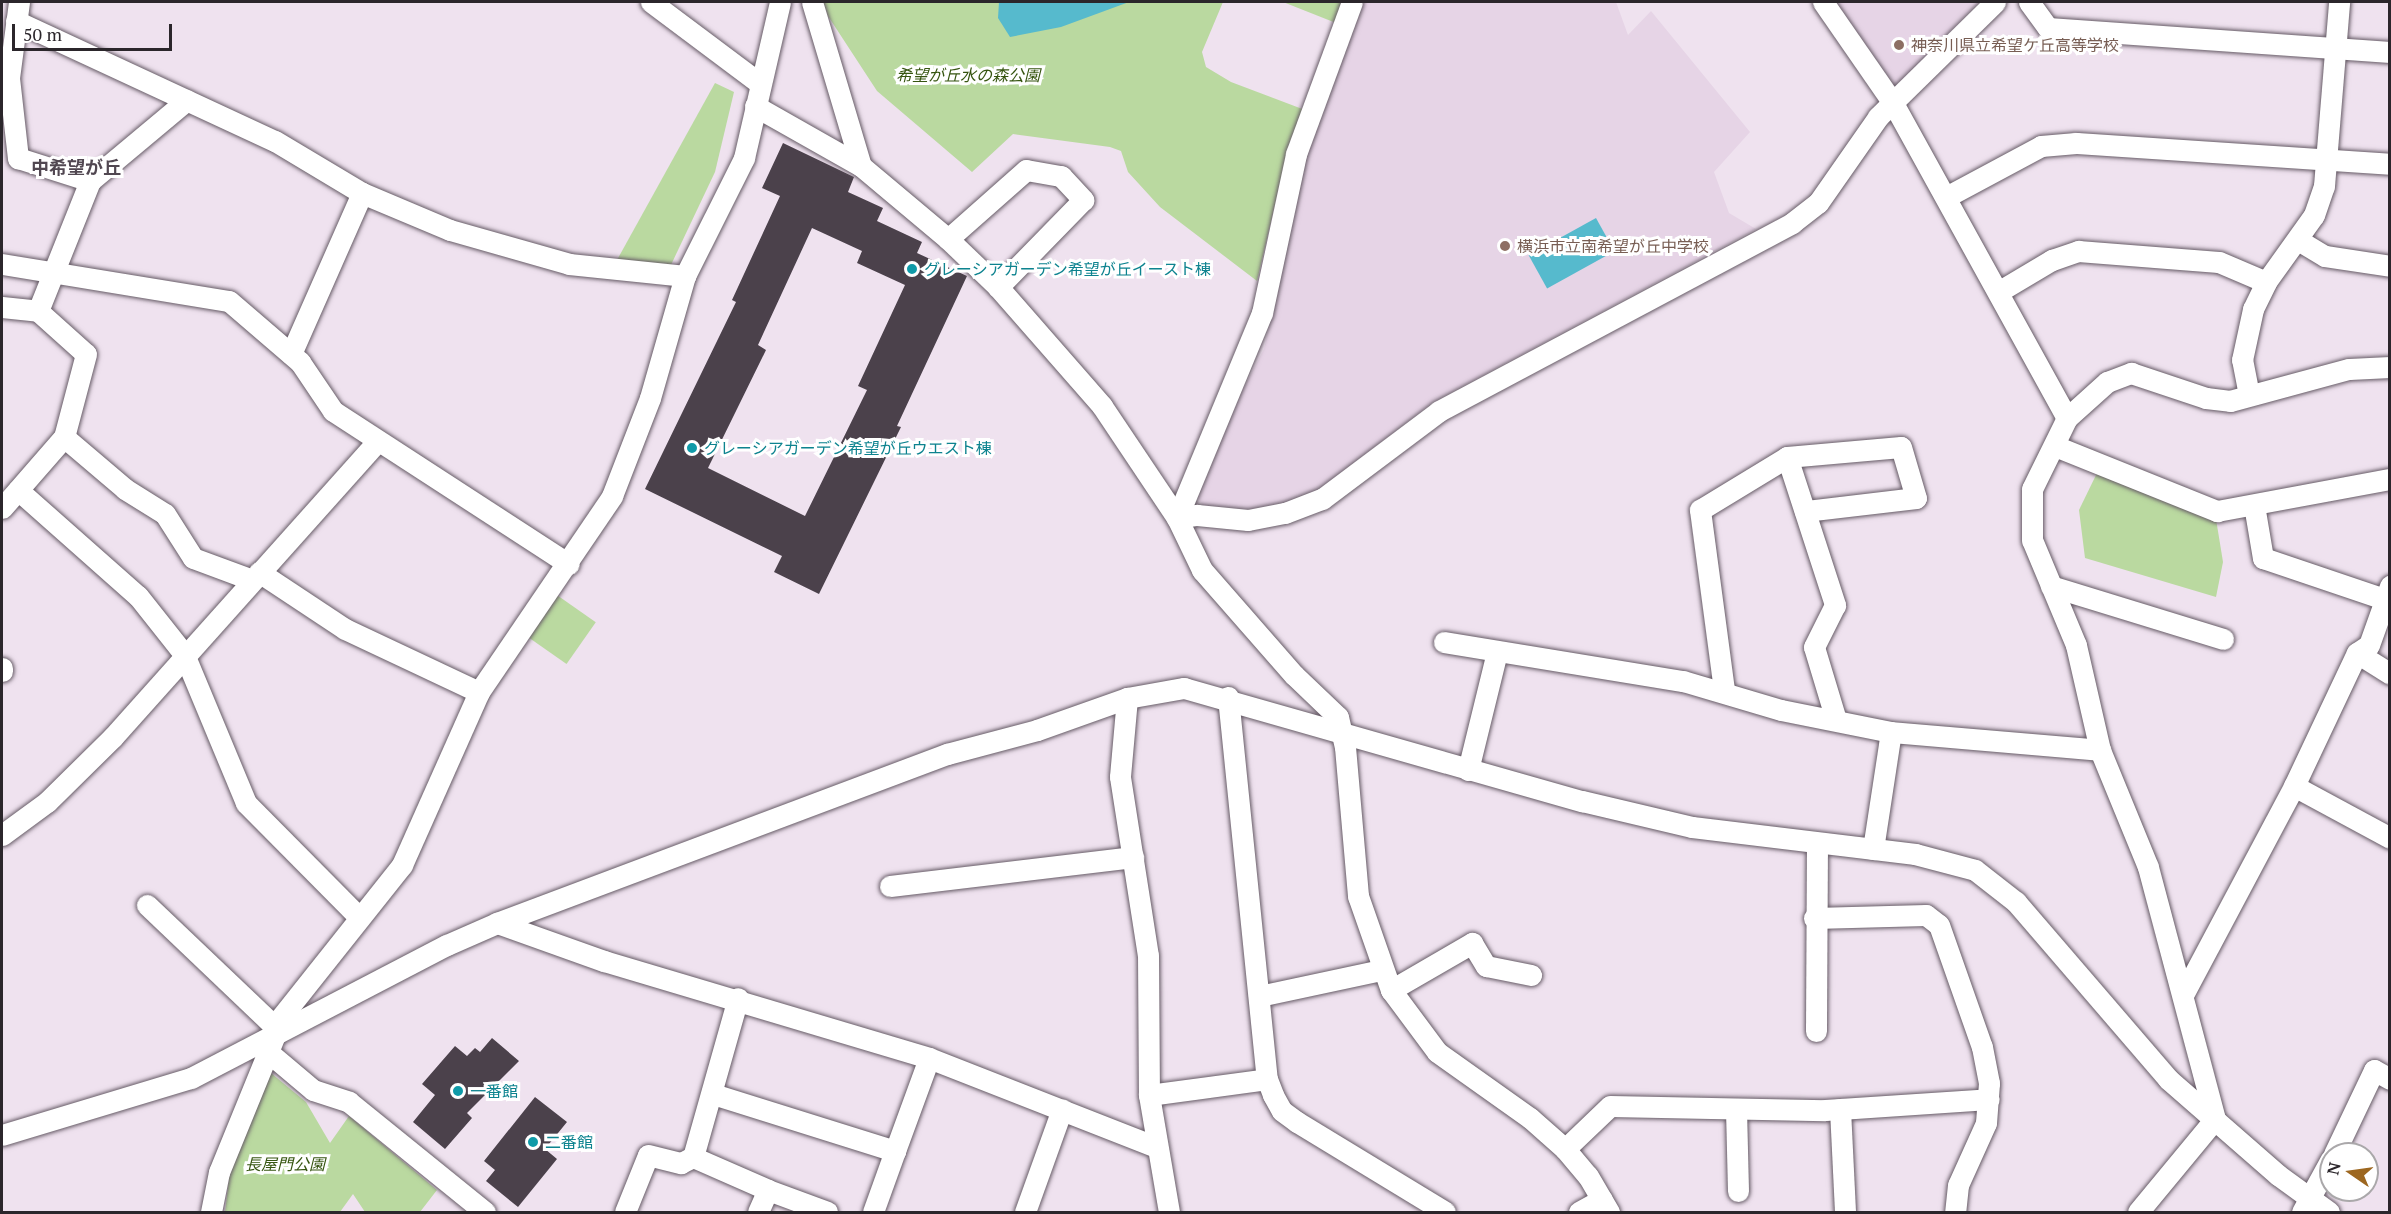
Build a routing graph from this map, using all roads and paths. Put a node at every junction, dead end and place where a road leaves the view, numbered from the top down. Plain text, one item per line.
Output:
1 (651, 2) edge
2 (780, 2) edge
3 (812, 2) edge
4 (1352, 2) edge
5 (1823, 2) edge
6 (1995, 2) edge
7 (2029, 2) edge
8 (2339, 2) edge
9 (18, 11) edge
10 (2337, 49) junction
11 (2390, 52) edge
12 (758, 82) junction
13 (187, 100) junction
14 (1893, 103) junction
15 (755, 106) junction
16 (2328, 158) junction
17 (2390, 164) edge
18 (861, 166) junction
19 (90, 181) junction
20 (362, 193) junction
21 (1946, 197) junction
22 (948, 239) junction
23 (2298, 240) junction
24 (2, 264) edge
25 (2390, 266) edge
26 (52, 273) junction
27 (685, 276) junction
28 (2266, 282) junction
29 (1002, 292) junction
30 (1998, 292) junction
31 (2, 307) edge
32 (38, 311) junction
33 (291, 354) junction
34 (2390, 367) edge
35 (2249, 395) junction
36 (2067, 417) junction
37 (64, 437) junction
38 (378, 441) junction
39 (2055, 447) junction
40 (1787, 457) junction
41 (2390, 479) edge
42 (18, 490) junction
43 (2254, 505) junction
44 (2, 508) edge
45 (1805, 511) junction
46 (1177, 518) junction
47 (569, 564) junction
48 (255, 576) junction
49 (2051, 586) junction
50 (2387, 593) edge
51 (2223, 639) dead end
52 (1444, 642) dead end
53 (1497, 652) junction
54 (2357, 653) junction
55 (184, 654) junction
56 (2390, 674) edge
57 (1724, 690) junction
58 (479, 692) junction
59 (1127, 698) junction
60 (1228, 698) junction
61 (1836, 720) junction
62 (1342, 730) junction
63 (1891, 732) junction
64 (2100, 750) junction
65 (1468, 770) junction
66 (2294, 786) junction
67 (2, 835) edge
68 (2390, 838) edge
69 (1817, 845) junction
70 (1873, 849) junction
71 (1133, 857) junction
72 (890, 885) dead end
73 (147, 904) dead end
74 (358, 916) junction
75 (1814, 918) junction
76 (497, 923) junction
77 (1381, 970) junction
78 (1531, 975) dead end
79 (1391, 990) junction
80 (2184, 993) junction
81 (1259, 996) junction
82 (738, 998) junction
83 (1816, 1030) dead end
84 (272, 1037) junction
85 (929, 1058) junction
86 (1267, 1079) junction
87 (2390, 1079) edge
88 (713, 1094) junction
89 (1149, 1095) junction
90 (1989, 1099) junction
91 (1062, 1109) junction
92 (1736, 1109) junction
93 (1840, 1109) junction
94 (2215, 1119) junction
95 (2, 1136) edge
96 (2340, 1142) edge
97 (1154, 1146) junction
98 (1565, 1149) junction
99 (895, 1150) junction
100 (693, 1156) junction
101 (2319, 1182) edge
102 (768, 1190) junction
103 (1738, 1191) dead end
104 (1606, 1206) edge
105 (2307, 1206) edge
106 (1166, 1208) edge
107 (211, 1212) edge
108 (485, 1212) edge
109 (625, 1212) edge
110 (758, 1212) edge
111 (827, 1212) edge
112 (873, 1212) edge
113 (1025, 1212) edge
114 (1445, 1212) edge
115 (1579, 1212) edge
116 (1845, 1212) edge
117 (1956, 1212) edge
118 (2138, 1212) edge
119 (2329, 1212) edge

1 - 12 street
2 - 12 street
3 - 18 street
4 - 46 street
5 - 14 street
6 - 14 street
7 - 10 street
8 - 10 street
9 - 13 street
9 - 19 street
10 - 11 street
10 - 16 street
12 - 15 street
13 - 19 street
13 - 20 street
14 - 21 street
14 - 46 street
15 - 18 street
15 - 27 street
16 - 17 street
16 - 21 street
16 - 23 street
18 - 22 street
19 - 26 street
20 - 27 street
20 - 33 street
21 - 30 street
22 - 29 street
22 - 29 street
23 - 25 street
23 - 28 street
24 - 26 street
26 - 32 street
26 - 33 street
27 - 47 street
28 - 30 street
28 - 35 street
29 - 46 street
30 - 36 street
31 - 32 street
32 - 37 street
33 - 38 street
34 - 35 street
35 - 36 street
36 - 39 street
37 - 42 street
37 - 48 street
38 - 47 street
38 - 48 street
39 - 43 street
39 - 49 street
40 - 45 street
40 - 45 street
40 - 57 street
41 - 43 street
42 - 44 street
42 - 55 street
43 - 50 street
45 - 61 street
46 - 62 street
47 - 58 street
48 - 55 street
48 - 58 street
49 - 51 street
49 - 64 street
50 - 54 street
52 - 53 street
53 - 57 street
53 - 65 street
54 - 56 street
54 - 66 street
55 - 67 street
55 - 74 street
57 - 61 street
58 - 74 street
59 - 60 street
59 - 71 street
59 - 76 street
60 - 62 street
60 - 81 street
61 - 63 street
62 - 65 street
62 - 77 street
63 - 64 street
63 - 70 street
64 - 80 street
65 - 69 street
66 - 68 street
66 - 80 street
69 - 70 street
69 - 75 street
70 - 94 street
71 - 72 street
71 - 89 street
73 - 84 street
74 - 84 street
75 - 83 street
75 - 90 street
76 - 82 street
76 - 84 street
77 - 79 street
77 - 81 street
78 - 79 street
79 - 98 street
80 - 94 street
81 - 86 street
82 - 85 street
82 - 88 street
84 - 95 street
84 - 107 street
84 - 108 street
85 - 91 street
85 - 99 street
86 - 89 street
86 - 114 street
87 - 96 street
88 - 99 street
88 - 100 street
89 - 97 street
90 - 93 street
90 - 117 street
91 - 97 street
91 - 113 street
92 - 93 street
92 - 98 street
92 - 103 street
93 - 116 street
94 - 105 street
94 - 118 street
97 - 106 street
98 - 104 street
99 - 112 street
100 - 102 street
100 - 109 street
101 - 105 street
102 - 110 street
102 - 111 street
104 - 115 street
105 - 119 street

